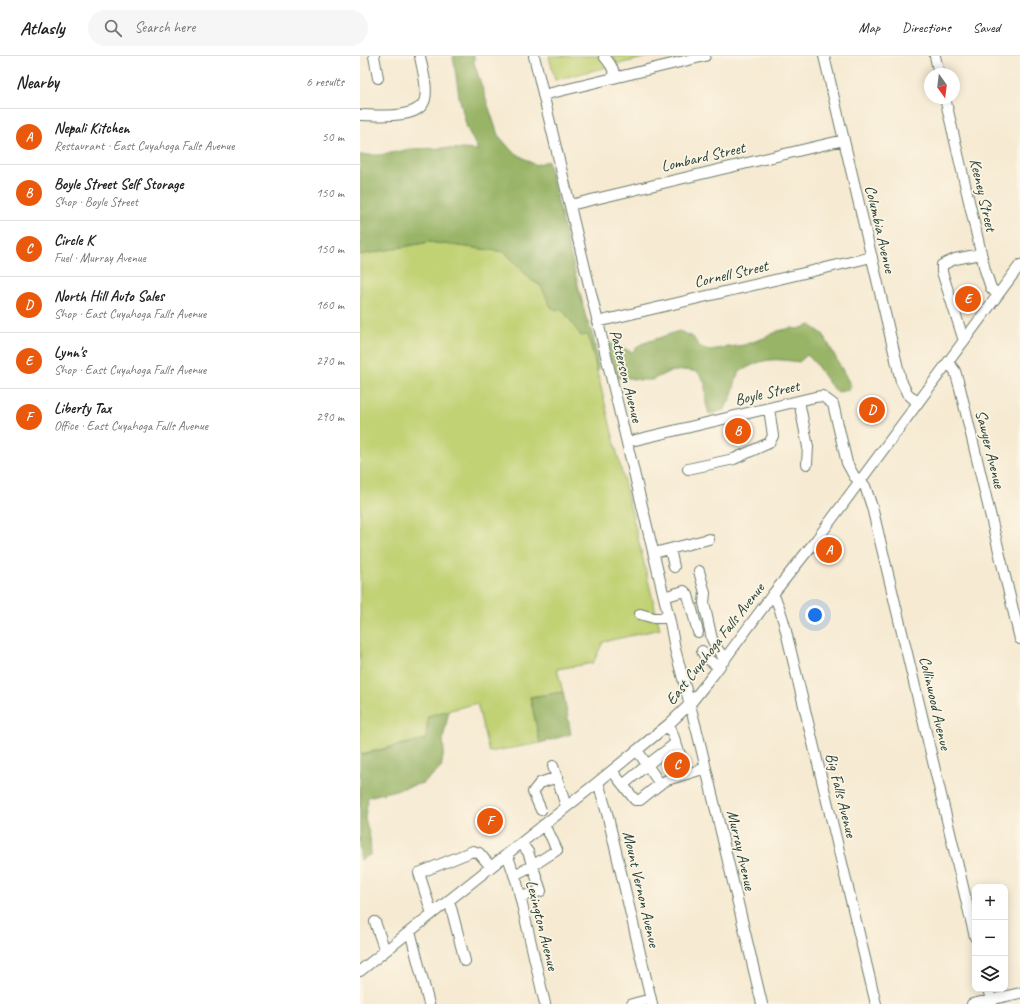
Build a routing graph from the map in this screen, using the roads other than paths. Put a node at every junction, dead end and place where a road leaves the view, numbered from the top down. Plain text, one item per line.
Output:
1 (374, 56) edge
2 (420, 56) edge
3 (534, 56) edge
4 (604, 56) edge
5 (705, 56) edge
6 (824, 56) edge
7 (935, 56) edge
8 (938, 68) edge
9 (617, 77) junction
10 (378, 78) dead end
11 (543, 95) junction
12 (946, 104) edge
13 (360, 115) edge
14 (844, 140) junction
15 (570, 205) junction
16 (981, 254) junction
17 (872, 257) junction
18 (1020, 265) edge
19 (998, 295) junction
20 (597, 322) junction
21 (964, 340) junction
22 (948, 362) junction
23 (799, 401) junction
24 (918, 403) junction
25 (769, 408) junction
26 (627, 442) junction
27 (808, 464) dead end
28 (688, 469) dead end
29 (859, 480) junction
30 (709, 539) dead end
31 (670, 549) junction
32 (654, 553) junction
33 (674, 567) dead end
34 (699, 571) dead end
35 (773, 594) junction
36 (664, 596) junction
37 (640, 614) dead end
38 (669, 618) junction
39 (698, 632) dead end
40 (1020, 639) edge
41 (702, 651) dead end
42 (722, 664) junction
43 (690, 704) junction
44 (669, 724) junction
45 (676, 743) junction
46 (637, 750) junction
47 (647, 764) junction
48 (554, 766) dead end
49 (706, 768) junction
50 (612, 771) junction
51 (687, 774) junction
52 (557, 777) junction
53 (598, 782) junction
54 (660, 784) junction
55 (623, 785) junction
56 (566, 806) junction
57 (541, 810) dead end
58 (543, 825) junction
59 (521, 842) junction
60 (507, 854) junction
61 (491, 866) junction
62 (532, 866) junction
63 (514, 875) junction
64 (520, 897) junction
65 (449, 900) junction
66 (432, 914) junction
67 (375, 922) dead end
68 (972, 924) edge
69 (410, 931) junction
70 (385, 951) junction
71 (465, 961) dead end
72 (360, 971) edge
73 (989, 992) edge
74 (1020, 993) edge
75 (652, 1001) edge
76 (991, 1002) edge
77 (429, 1004) edge
78 (545, 1004) edge
79 (632, 1004) edge
80 (762, 1004) edge
81 (876, 1004) edge
82 (972, 1004) edge

1 - 10 street
2 - 13 street
3 - 11 street, Patterson Avenue
4 - 9 street
5 - 9 street
6 - 14 street, Columbia Avenue
7 - 8 street
9 - 11 street
11 - 15 street, Patterson Avenue
12 - 16 street, Keeney Street
14 - 15 street, Lombard Street
14 - 17 street, Columbia Avenue
15 - 20 street, Patterson Avenue
16 - 19 street, Keeney Street
16 - 21 street
17 - 20 street, Cornell Street
17 - 24 street, Columbia Avenue
18 - 19 street, East Cuyahoga Falls Avenue
19 - 21 street, East Cuyahoga Falls Avenue
20 - 26 street, Patterson Avenue
21 - 22 street, East Cuyahoga Falls Avenue
22 - 24 street, East Cuyahoga Falls Avenue
22 - 40 street, Sawyer Avenue
23 - 25 street, Boyle Street
23 - 27 street
23 - 29 street, Boyle Street
24 - 29 street, East Cuyahoga Falls Avenue
25 - 26 street, Boyle Street
25 - 28 street
26 - 32 street, Patterson Avenue
29 - 35 street, East Cuyahoga Falls Avenue
29 - 68 street, Collinwood Avenue
30 - 31 street
31 - 32 street
31 - 33 street
32 - 36 street, Patterson Avenue
34 - 42 street
35 - 42 street, East Cuyahoga Falls Avenue
35 - 81 street, Big Falls Avenue
36 - 38 street, Patterson Avenue
36 - 39 street
37 - 38 street
38 - 43 street, Patterson Avenue
41 - 42 street
42 - 43 street, East Cuyahoga Falls Avenue
43 - 44 street, East Cuyahoga Falls Avenue
43 - 49 street, Murray Avenue
44 - 45 street
44 - 46 street, East Cuyahoga Falls Avenue
45 - 47 street
45 - 51 street
46 - 47 street
46 - 50 street, East Cuyahoga Falls Avenue
47 - 54 street
47 - 55 street
48 - 52 street
49 - 51 street
49 - 80 street, Murray Avenue
50 - 53 street, East Cuyahoga Falls Avenue
50 - 55 street
51 - 54 street
52 - 56 street
52 - 57 street
53 - 56 street, East Cuyahoga Falls Avenue
53 - 75 street, Mount Vernon Avenue
54 - 55 street
56 - 58 street, East Cuyahoga Falls Avenue
58 - 59 street, East Cuyahoga Falls Avenue
58 - 62 street
59 - 60 street, East Cuyahoga Falls Avenue
59 - 62 street
60 - 61 street, East Cuyahoga Falls Avenue
60 - 63 street, Lexington Avenue
61 - 65 street, East Cuyahoga Falls Avenue
61 - 66 street
62 - 63 street
62 - 64 street
63 - 64 street, Lexington Avenue
64 - 78 street, Lexington Avenue
65 - 66 street, East Cuyahoga Falls Avenue
65 - 71 street
66 - 69 street, East Cuyahoga Falls Avenue
67 - 70 street
69 - 70 street, East Cuyahoga Falls Avenue
69 - 77 street
70 - 72 street, East Cuyahoga Falls Avenue
73 - 76 street
74 - 76 street
75 - 79 street
76 - 82 street

